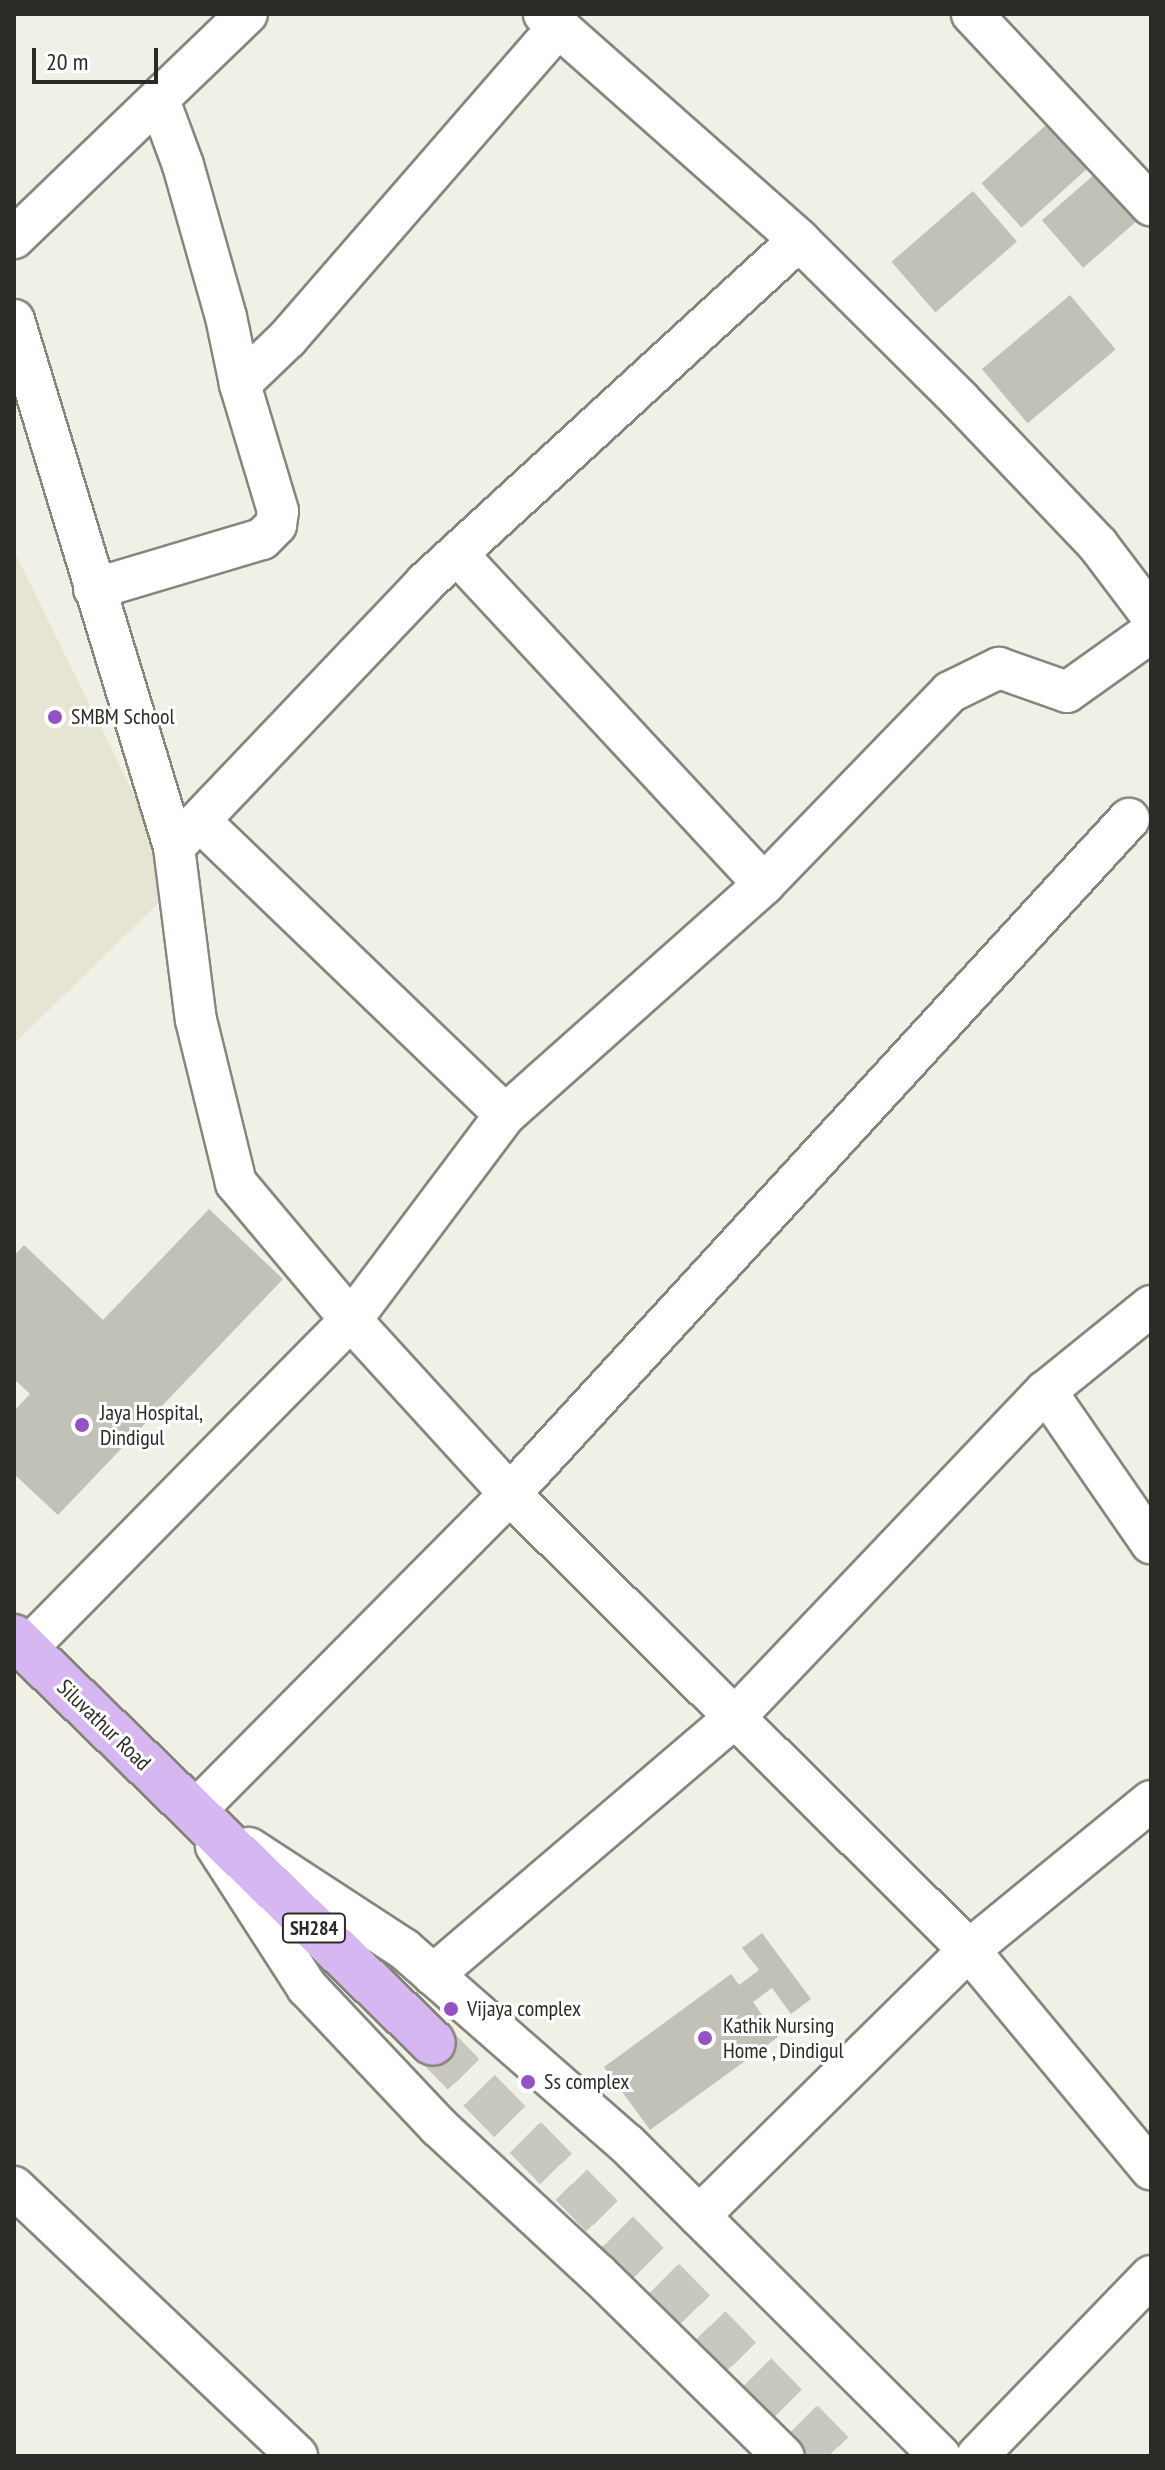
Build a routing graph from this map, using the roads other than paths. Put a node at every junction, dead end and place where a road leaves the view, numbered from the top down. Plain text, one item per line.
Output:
1 (247, 14) edge
2 (972, 14) edge
3 (552, 20) edge
4 (159, 100) junction
5 (1151, 205) edge
6 (14, 238) edge
7 (799, 240) junction
8 (14, 320) edge
9 (240, 384) junction
10 (458, 555) junction
11 (94, 589) junction
12 (1151, 615) edge
13 (1151, 632) edge
14 (1129, 819) dead end
15 (187, 835) junction
16 (764, 884) junction
17 (505, 1115) junction
18 (1151, 1306) edge
19 (351, 1320) junction
20 (1046, 1391) junction
21 (510, 1494) junction
22 (1151, 1543) edge
23 (20, 1643) edge
24 (736, 1716) junction
25 (1151, 1801) edge
26 (194, 1812) junction
27 (969, 1950) junction
28 (433, 1975) junction
29 (433, 2043) tunnel mouth
30 (1151, 2169) edge
31 (16, 2193) edge
32 (699, 2216) junction
33 (1151, 2276) edge
34 (297, 2456) edge
35 (783, 2456) edge
36 (940, 2456) edge
37 (977, 2456) edge

1 - 4 street
2 - 5 street
3 - 7 street
3 - 9 street
4 - 6 street
4 - 9 street
7 - 10 street
7 - 12 street
8 - 11 street
9 - 11 street
10 - 15 street
10 - 16 street
11 - 15 street
13 - 16 street
14 - 21 street
15 - 17 street
15 - 19 street
16 - 17 street
17 - 19 street
18 - 20 street
19 - 21 street
19 - 23 street
20 - 22 street
20 - 24 street
21 - 24 street
21 - 26 street
23 - 26 main road, Siluvathur Road / SH284
24 - 27 street
24 - 28 street
25 - 27 street
26 - 28 street
26 - 29 main road, SH284
26 - 35 street
27 - 30 street
27 - 32 street
28 - 32 street
31 - 34 street
32 - 36 street
33 - 37 street

